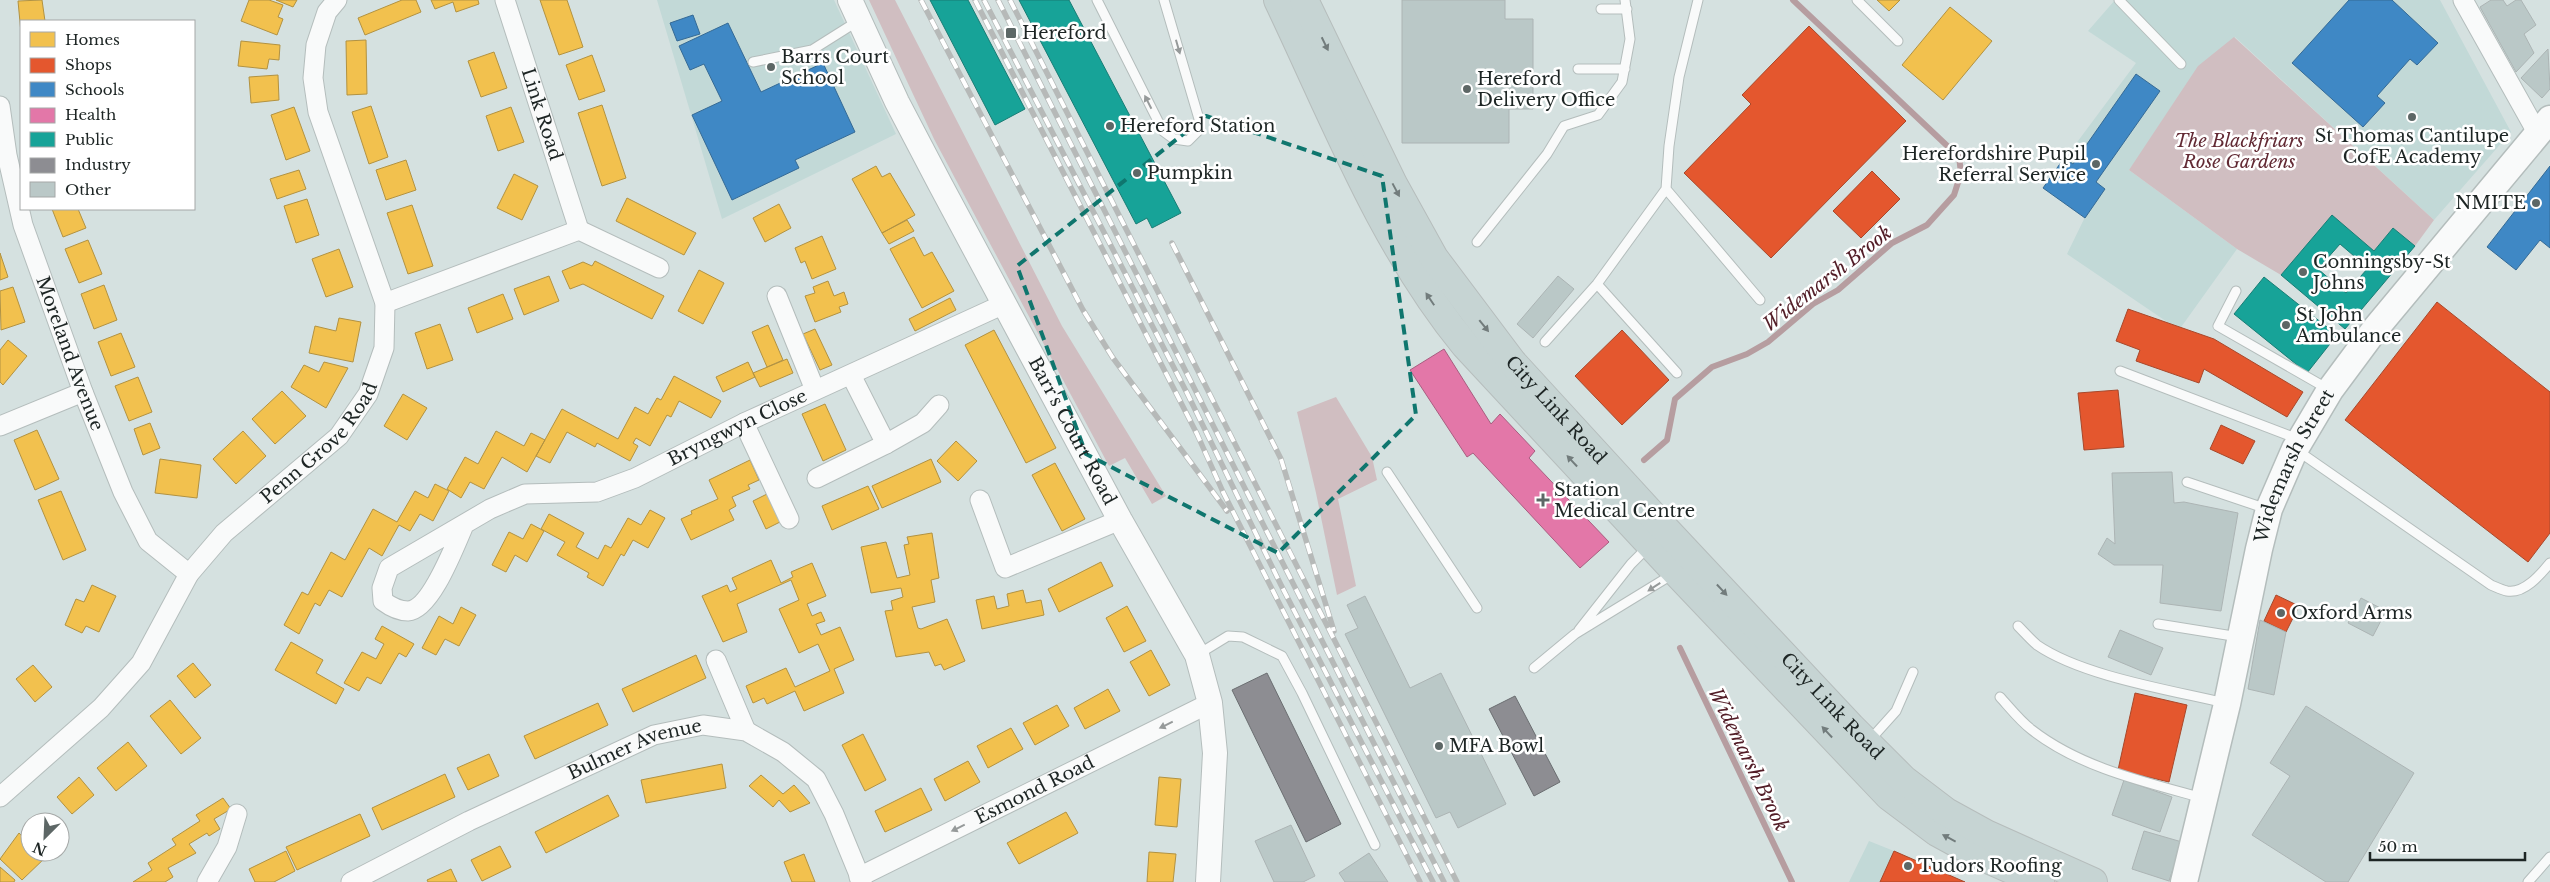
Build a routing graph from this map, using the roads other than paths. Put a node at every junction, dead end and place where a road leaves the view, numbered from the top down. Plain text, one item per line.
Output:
1 (337, 0) edge
2 (505, 0) edge
3 (1097, 0) edge
4 (1164, 0) edge
5 (1278, 0) edge
6 (1304, 0) edge
7 (1698, 0) edge
8 (1857, 0) edge
9 (2119, 0) edge
10 (2463, 0) edge
11 (1626, 5) edge
12 (1601, 9) dead end
13 (854, 10) edge
14 (1898, 41) dead end
15 (753, 62) dead end
16 (2182, 64) dead end
17 (1578, 69) dead end
18 (1625, 69) junction
19 (0, 106) edge
20 (2544, 126) edge
21 (3, 156) edge
22 (1666, 189) junction
23 (579, 230) junction
24 (1478, 242) dead end
25 (659, 268) dead end
26 (1597, 284) junction
27 (2236, 291) dead end
28 (777, 296) dead end
29 (1760, 300) dead end
30 (385, 303) junction
31 (1004, 304) junction
32 (1546, 342) dead end
33 (2120, 371) dead end
34 (1677, 373) dead end
35 (851, 375) junction
36 (815, 390) junction
37 (2330, 390) junction
38 (82, 392) junction
39 (939, 405) dead end
40 (744, 423) junction
41 (0, 426) edge
42 (886, 444) junction
43 (2298, 445) junction
44 (1388, 472) dead end
45 (817, 478) dead end
46 (2187, 482) dead end
47 (980, 500) dead end
48 (2269, 510) junction
49 (789, 519) dead end
50 (1120, 520) junction
51 (464, 525) junction
52 (1658, 538) junction
53 (2550, 563) edge
54 (1684, 565) junction
55 (189, 574) junction
56 (1477, 608) dead end
57 (2158, 624) dead end
58 (2018, 626) dead end
59 (1575, 634) junction
60 (2241, 637) junction
61 (1196, 655) junction
62 (716, 660) dead end
63 (1534, 668) dead end
64 (1913, 672) dead end
65 (2000, 697) dead end
66 (1210, 703) junction
67 (2227, 704) junction
68 (746, 731) junction
69 (1866, 743) junction
70 (0, 797) edge
71 (2206, 799) junction
72 (237, 814) dead end
73 (1376, 845) dead end
74 (2550, 857) edge
75 (861, 879) edge
76 (207, 882) edge
77 (351, 882) edge
78 (1208, 882) edge
79 (2040, 882) edge
80 (2093, 882) edge
81 (2184, 882) edge
82 (2528, 882) edge

1 - 30 street, Penn Grove Road
2 - 23 street, Link Road
4 -> 3 lane
52 -> 5 highway, City Link Road
6 -> 52 highway, City Link Road
7 - 22 lane
8 - 14 lane
9 - 16 lane
10 - 20 street
11 - 12 lane
11 - 18 lane
13 - 15 lane
13 - 31 street, Barr's Court Road
17 - 18 lane
18 - 24 lane
19 - 21 street, Moreland Avenue
20 - 37 main road, Widemarsh Street
21 - 38 street, Moreland Avenue
22 - 26 lane
22 - 29 lane
23 - 25 street
23 - 30 street
26 - 32 lane
26 - 34 lane
27 - 37 lane
28 - 36 street
30 - 55 street, Penn Grove Road
31 - 35 street, Bryngwyn Close
31 - 50 street, Barr's Court Road
33 - 43 lane
35 - 36 street, Bryngwyn Close
35 - 42 street
36 - 40 street, Bryngwyn Close
37 - 43 main road, Widemarsh Street
38 - 41 street
38 - 55 street, Moreland Avenue
39 - 42 street
40 - 49 street
40 - 51 street, Bryngwyn Close
42 - 45 street
43 - 48 main road, Widemarsh Street
43 - 53 lane
44 - 56 lane
46 - 48 lane
47 - 50 street
48 - 60 main road, Widemarsh Street
50 - 61 street, Barr's Court Road
51 - 51 street, Bryngwyn Close
52 - 54 highway, City Link Road
52 - 59 lane
54 -> 59 lane
54 -> 69 highway, City Link Road
79 -> 54 highway, City Link Road
55 - 70 street, Penn Grove Road
57 - 60 lane
58 - 67 lane
59 - 63 lane
60 - 67 main road, Widemarsh Street
61 - 66 street, Barr's Court Road
61 - 73 lane
62 - 68 street
64 - 69 lane
65 - 71 lane
66 -> 75 street, Esmond Road
66 - 78 street, Barr's Court Road
67 - 71 main road, Widemarsh Street
68 - 75 street, Bulmer Avenue
68 - 77 street, Bulmer Avenue
69 - 80 highway, City Link Road
71 - 81 main road, Widemarsh Street
72 - 76 street
74 - 82 lane

